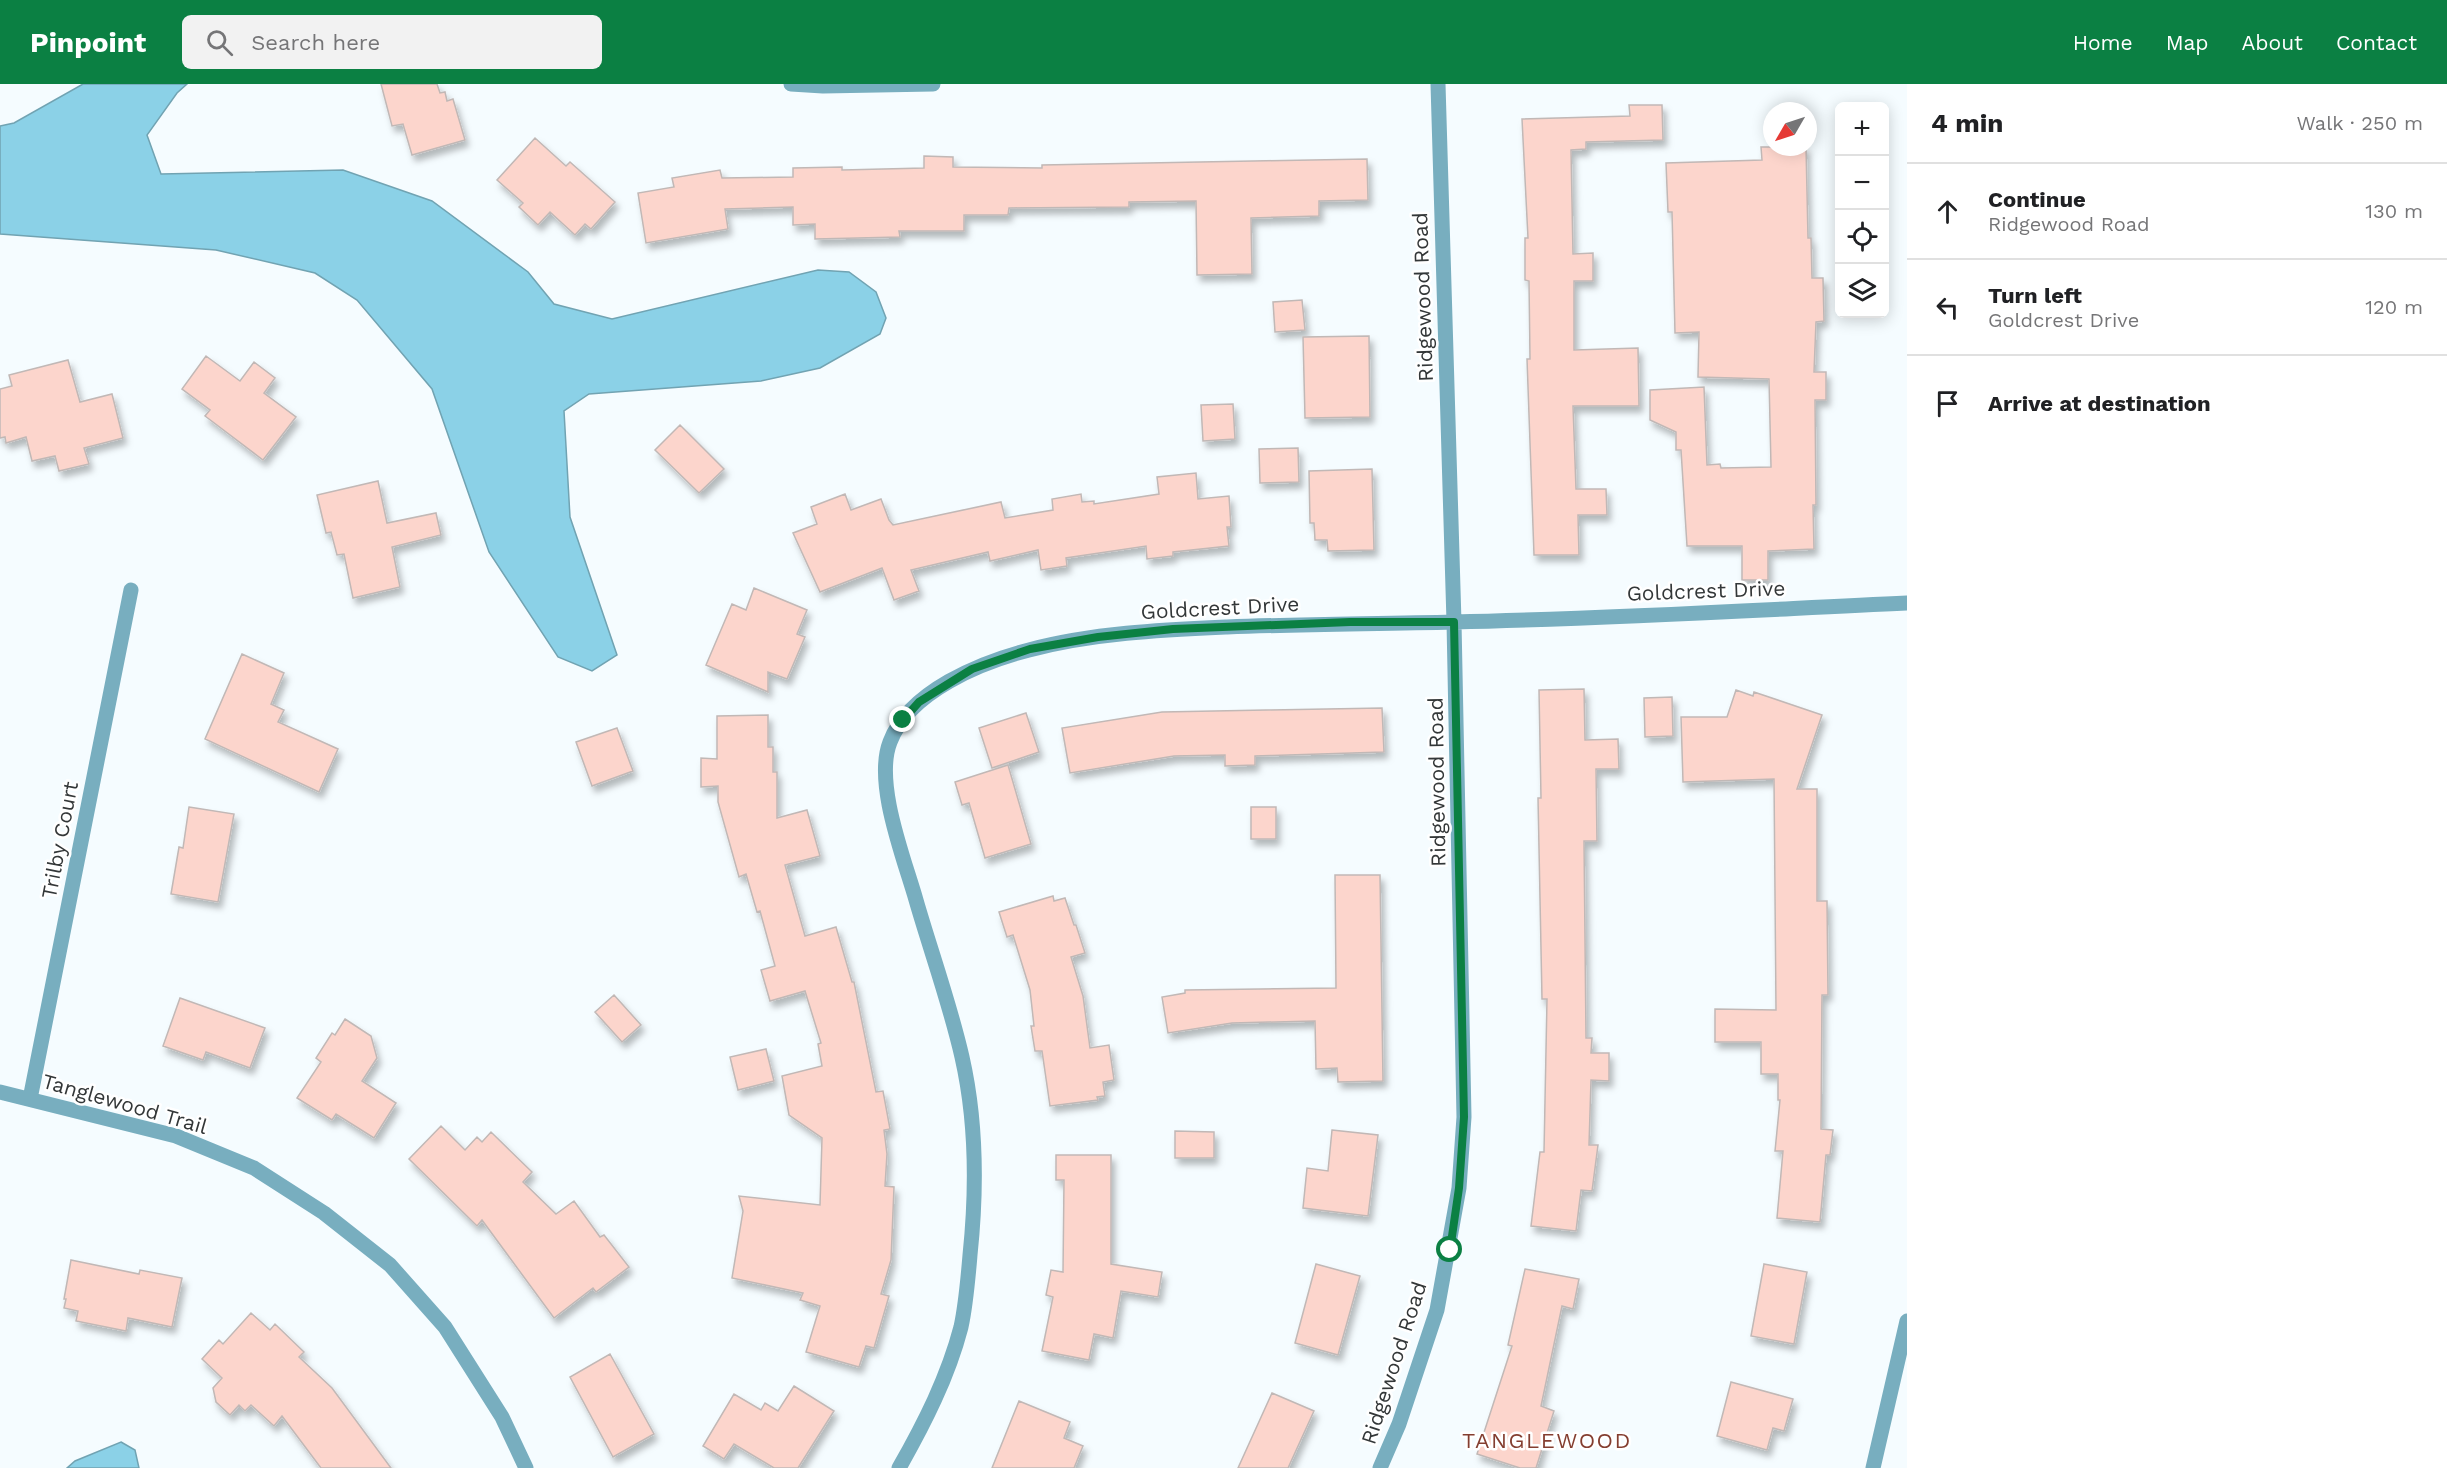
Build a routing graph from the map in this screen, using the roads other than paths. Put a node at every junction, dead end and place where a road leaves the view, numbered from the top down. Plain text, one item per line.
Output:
1 (791, 84) edge
2 (933, 84) edge
3 (1438, 84) edge
4 (131, 590) dead end
5 (1907, 603) edge
6 (1454, 622) junction
7 (0, 1092) edge
8 (30, 1099) junction
9 (1907, 1321) edge
10 (526, 1468) edge
11 (899, 1468) edge
12 (1380, 1468) edge
13 (1873, 1468) edge

1 - 2 street
3 - 6 street, Ridgewood Road
4 - 8 street, Trilby Court
5 - 6 street, Goldcrest Drive
6 - 11 street, Goldcrest Drive
6 - 12 street, Ridgewood Road
7 - 8 street, Tanglewood Trail
8 - 10 street, Tanglewood Trail
9 - 13 street

